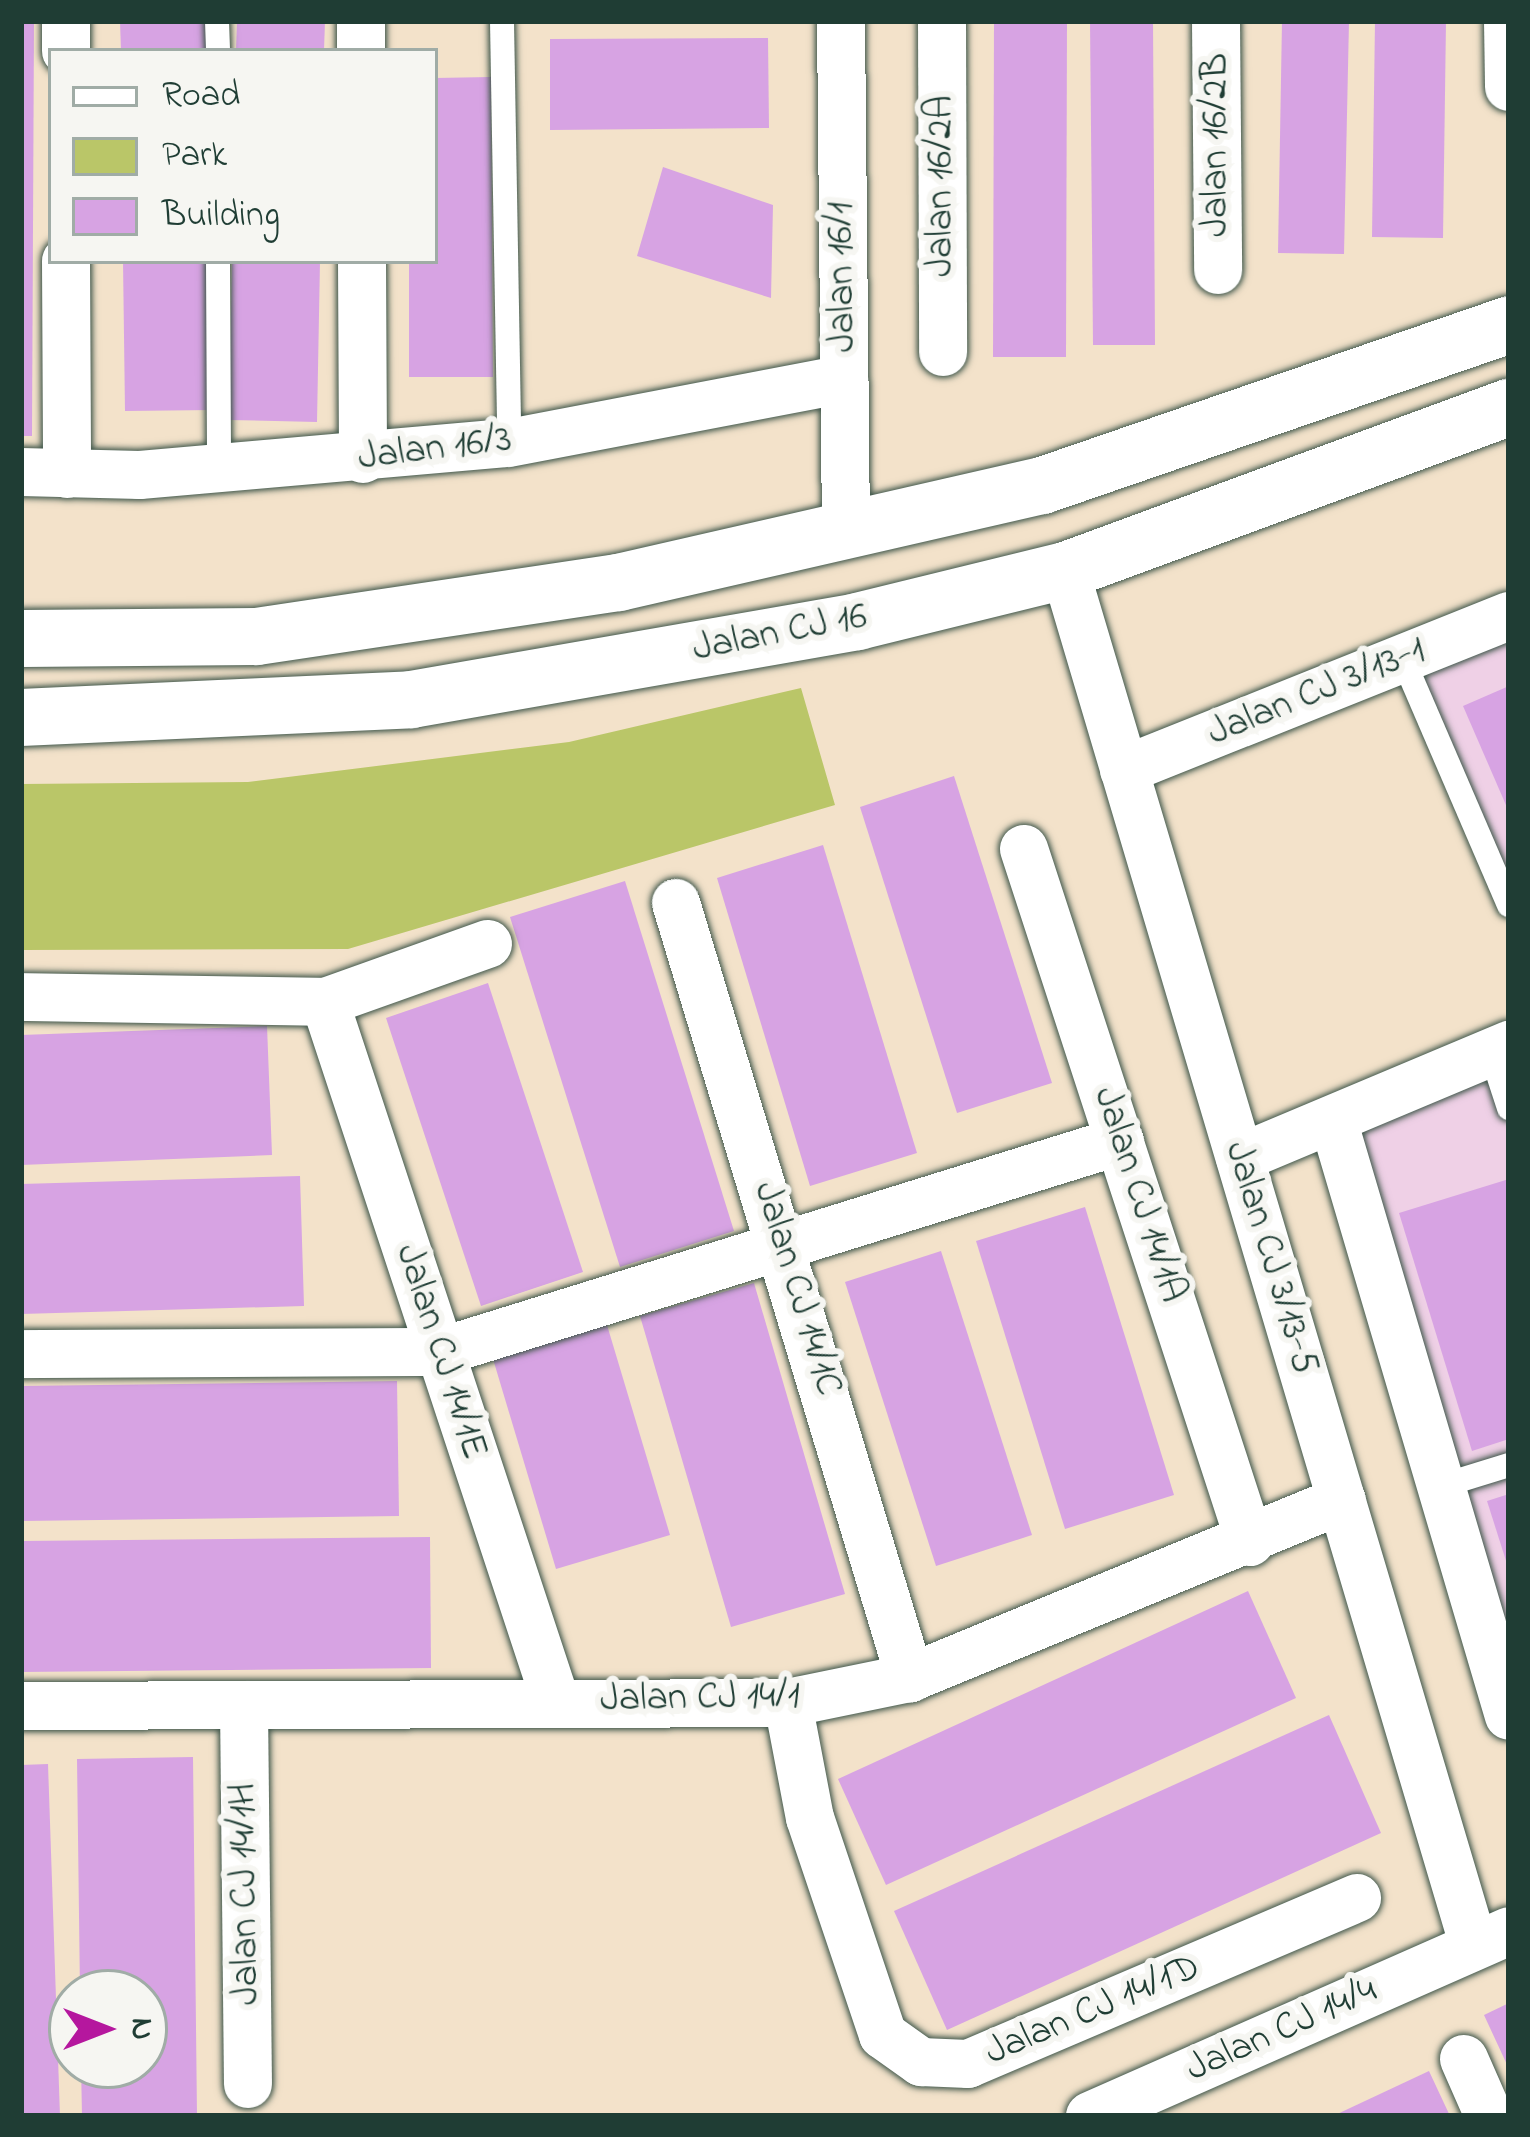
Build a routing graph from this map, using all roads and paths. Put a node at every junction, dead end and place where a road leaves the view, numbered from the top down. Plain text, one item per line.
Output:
1 (502, 21) edge
2 (841, 21) edge
3 (941, 21) edge
4 (1216, 21) edge
5 (1508, 21) edge
6 (1509, 87) edge
7 (66, 264) edge
8 (218, 264) edge
9 (362, 264) edge
10 (1218, 270) dead end
11 (1509, 324) edge
12 (943, 352) dead end
13 (844, 380) junction
14 (1509, 407) edge
15 (508, 442) junction
16 (363, 459) junction
17 (219, 470) junction
18 (44, 473) edge
19 (846, 533) junction
20 (1065, 571) junction
21 (1509, 616) edge
22 (21, 638) edge
23 (1403, 658) junction
24 (21, 717) edge
25 (1124, 770) junction
26 (1497, 845) edge
27 (1024, 849) dead end
28 (676, 902) dead end
29 (1509, 905) edge
30 (488, 944) dead end
31 (21, 997) edge
32 (325, 1002) junction
33 (1500, 1049) edge
34 (1509, 1108) edge
35 (1333, 1120) junction
36 (1120, 1141) junction
37 (1240, 1158) junction
38 (784, 1242) junction
39 (440, 1352) junction
40 (21, 1354) edge
41 (1509, 1465) edge
42 (1441, 1486) junction
43 (1342, 1500) junction
44 (1250, 1542) junction
45 (910, 1678) junction
46 (556, 1702) junction
47 (788, 1703) junction
48 (244, 1705) junction
49 (21, 1706) edge
50 (1509, 1716) edge
51 (1357, 1898) dead end
52 (1492, 1939) edge
53 (1464, 2059) dead end
54 (248, 2084) dead end
55 (1090, 2116) edge
56 (1489, 2116) edge

1 - 15 lane
2 - 13 street, Jalan 16/1
3 - 12 street, Jalan 16/2A
4 - 10 street, Jalan 16/2B
5 - 6 street
7 - 18 street
8 - 17 lane
9 - 16 street
11 - 19 street
13 - 15 street, Jalan 16/3
13 - 19 street, Jalan 16/1
14 - 20 street, Jalan CJ 16
15 - 16 street, Jalan 16/3
16 - 17 street, Jalan 16/3
17 - 18 street, Jalan 16/3
19 - 22 street
20 - 24 street, Jalan CJ 16
20 - 25 street, Jalan CJ 3/13-5
21 - 23 street, Jalan CJ 3/13-1
23 - 25 street, Jalan CJ 3/13-1
23 - 26 lane
25 - 37 street, Jalan CJ 3/13-5
26 - 29 lane
27 - 36 street, Jalan CJ 14/1A
28 - 38 street, Jalan CJ 14/1C
30 - 32 street
31 - 32 street
32 - 39 street, Jalan CJ 14/1E
33 - 34 lane
33 - 35 street
35 - 37 street
35 - 42 street
36 - 38 street
36 - 44 street, Jalan CJ 14/1A
37 - 43 street, Jalan CJ 3/13-5
38 - 39 street
38 - 45 street, Jalan CJ 14/1C
39 - 40 street
39 - 46 street, Jalan CJ 14/1E
41 - 42 lane
42 - 50 street
43 - 44 street, Jalan CJ 14/1
43 - 52 street, Jalan CJ 3/13-5
44 - 45 street, Jalan CJ 14/1
45 - 47 street, Jalan CJ 14/1
46 - 47 street, Jalan CJ 14/1
46 - 48 street, Jalan CJ 14/1
47 - 51 street, Jalan CJ 14/1D
48 - 49 street, Jalan CJ 14/1
48 - 54 street, Jalan CJ 14/1H
52 - 55 street, Jalan CJ 14/4
53 - 56 street

